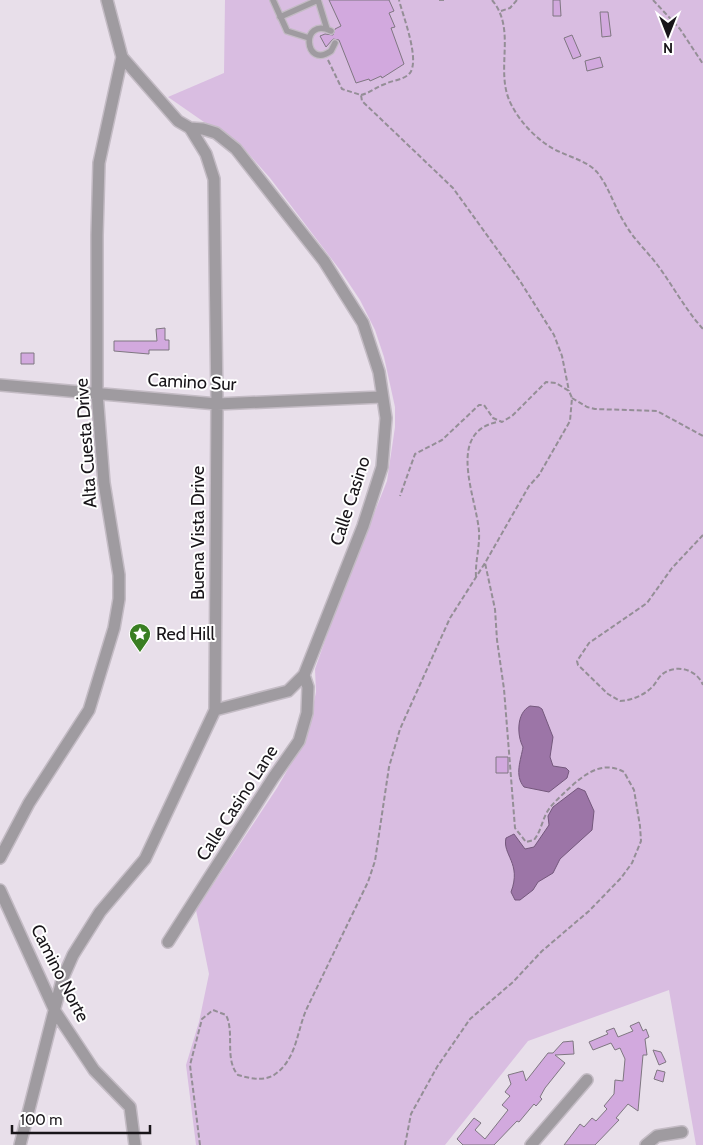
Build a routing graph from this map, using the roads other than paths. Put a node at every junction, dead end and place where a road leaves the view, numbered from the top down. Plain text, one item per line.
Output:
1 (107, 0) edge
2 (273, 0) edge
3 (318, 0) edge
4 (280, 17) junction
5 (309, 38) junction
6 (335, 42) dead end
7 (122, 57) junction
8 (190, 128) junction
9 (0, 385) edge
10 (97, 393) junction
11 (382, 397) junction
12 (217, 404) junction
13 (304, 675) junction
14 (215, 710) junction
15 (0, 858) edge
16 (0, 890) edge
17 (168, 942) dead end
18 (55, 1010) junction
19 (587, 1080) dead end
20 (682, 1132) dead end
21 (20, 1145) edge
22 (135, 1145) edge
23 (531, 1145) edge
24 (646, 1145) edge

1 - 7 street, Alta Cuesta Drive
2 - 4 lane
3 - 4 lane
3 - 5 lane
4 - 5 lane
5 - 6 lane
7 - 8 street, Buena Vista Drive
7 - 10 street, Alta Cuesta Drive
8 - 11 street, Calle Casino
8 - 12 street, Buena Vista Drive
9 - 10 street, Camino Sur
10 - 12 street, Camino Sur
10 - 15 street, Alta Cuesta Drive
11 - 12 street, Camino Sur
11 - 13 street, Calle Casino
12 - 14 street, Buena Vista Drive
13 - 14 street, Calle Casino
13 - 17 street, Calle Casino Lane
14 - 18 street, Buena Vista Drive
16 - 18 street, Camino Norte
18 - 21 street, Buena Vista Drive
18 - 22 street, Camino Norte
19 - 23 street
20 - 24 street

